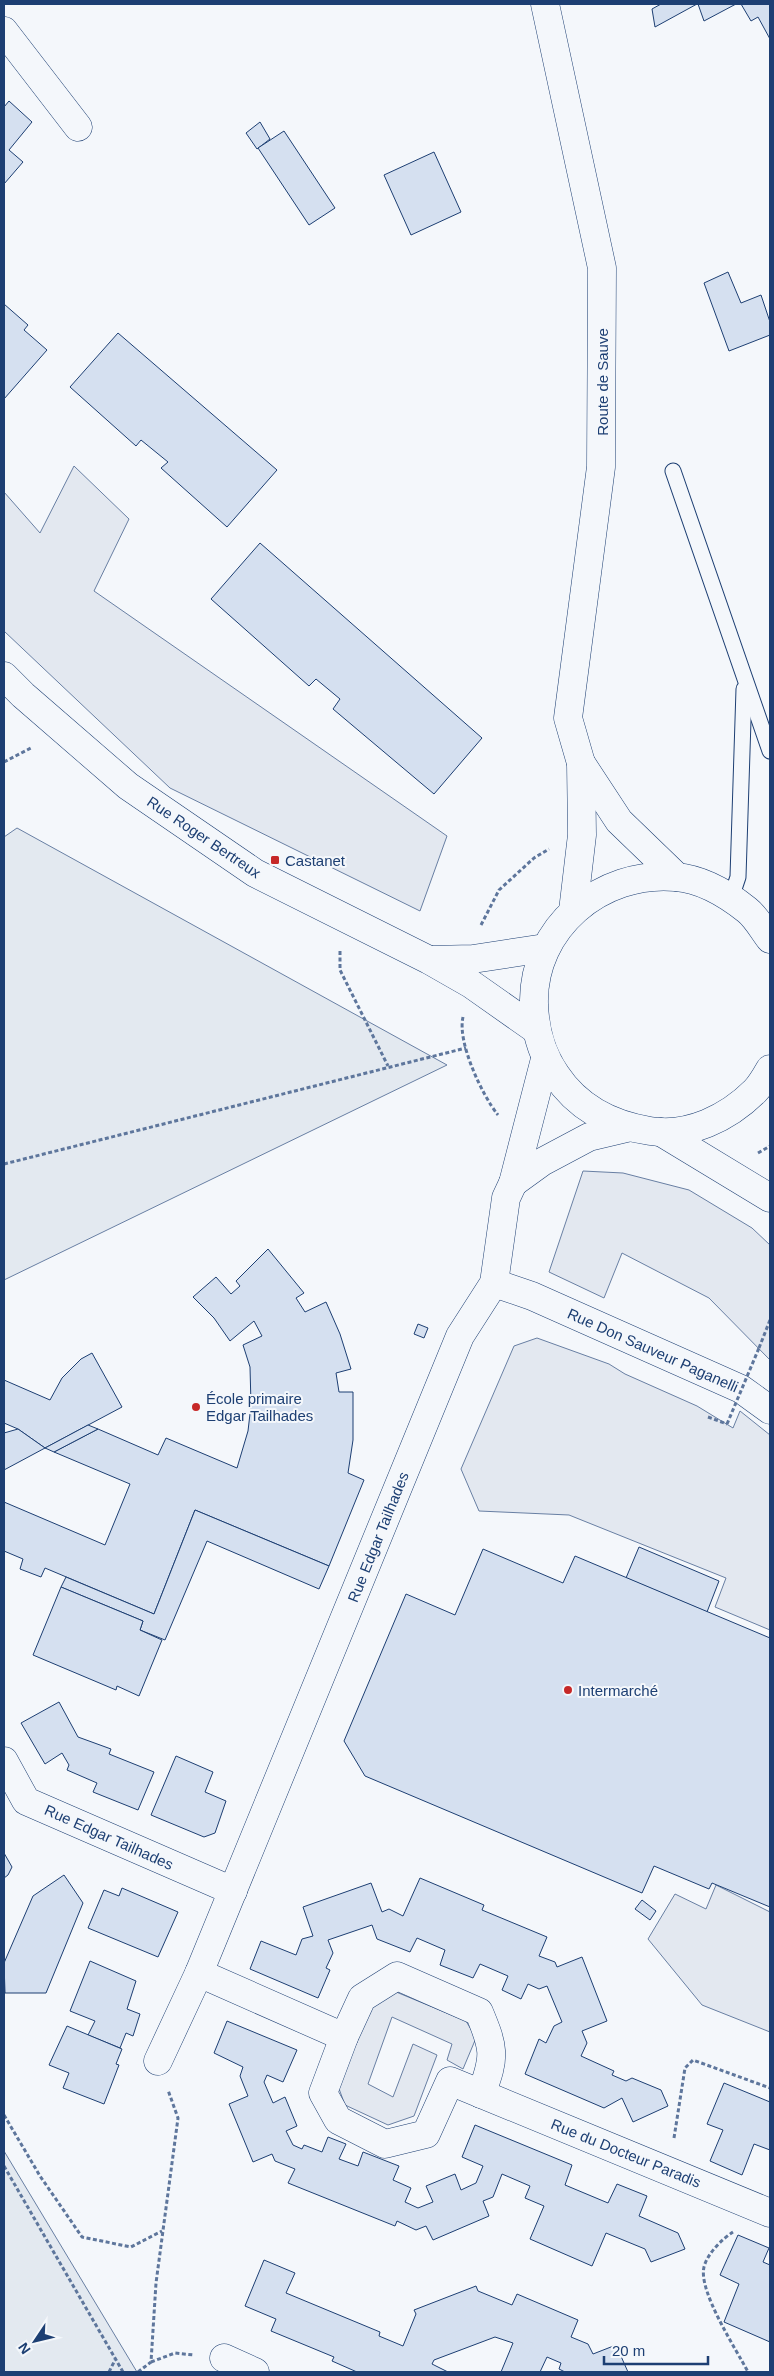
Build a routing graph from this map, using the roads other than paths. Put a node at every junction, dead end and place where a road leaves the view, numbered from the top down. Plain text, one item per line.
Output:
1 (545, 4) edge
2 (4, 31) edge
3 (78, 127) dead end
4 (673, 471) dead end
5 (4, 676) edge
6 (744, 680) junction
7 (770, 751) edge
8 (580, 763) junction
9 (677, 877) junction
10 (731, 898) junction
11 (573, 911) junction
12 (770, 939) edge
13 (545, 948) junction
14 (429, 960) junction
15 (535, 1029) junction
16 (545, 1059) junction
17 (770, 1069) edge
18 (627, 1128) junction
19 (661, 1132) junction
20 (513, 1183) junction
21 (770, 1198) edge
22 (494, 1283) junction
23 (770, 1410) edge
24 (4, 1761) edge
25 (233, 1892) junction
26 (199, 1973) junction
27 (344, 2037) junction
28 (158, 2061) road end
29 (481, 2094) junction
30 (768, 2212) edge
31 (224, 2358) road end
32 (255, 2372) edge

1 - 8 street, Route de Sauve
2 - 3 street
4 - 6 lane
5 - 14 street, Rue Roger Bertreux
6 - 7 lane
6 - 10 lane
8 - 9 street, Route de Sauve
8 - 11 street, Route de Sauve
9 - 10 street
9 - 11 street
10 - 12 street
11 - 13 street
13 - 14 street, Rue Roger Bertreux
13 - 15 street
14 - 15 street, Rue Roger Bertreux
15 - 16 street
16 - 18 street
16 - 20 street, Rue Edgar Tailhades
17 - 19 street
18 - 19 street
18 - 20 street
19 - 21 street
20 - 22 street, Rue Edgar Tailhades
22 - 23 street, Rue Don Sauveur Paganelli
22 - 25 street, Rue Edgar Tailhades
24 - 25 street, Rue Edgar Tailhades
25 - 26 street, Rue Edgar Tailhades
26 - 27 street
26 - 28 street, Rue Edgar Tailhades
27 - 29 street, Rue du Docteur Paradis
27 - 29 street, Rue du Docteur Paradis
29 - 30 street, Rue du Docteur Paradis
31 - 32 street

